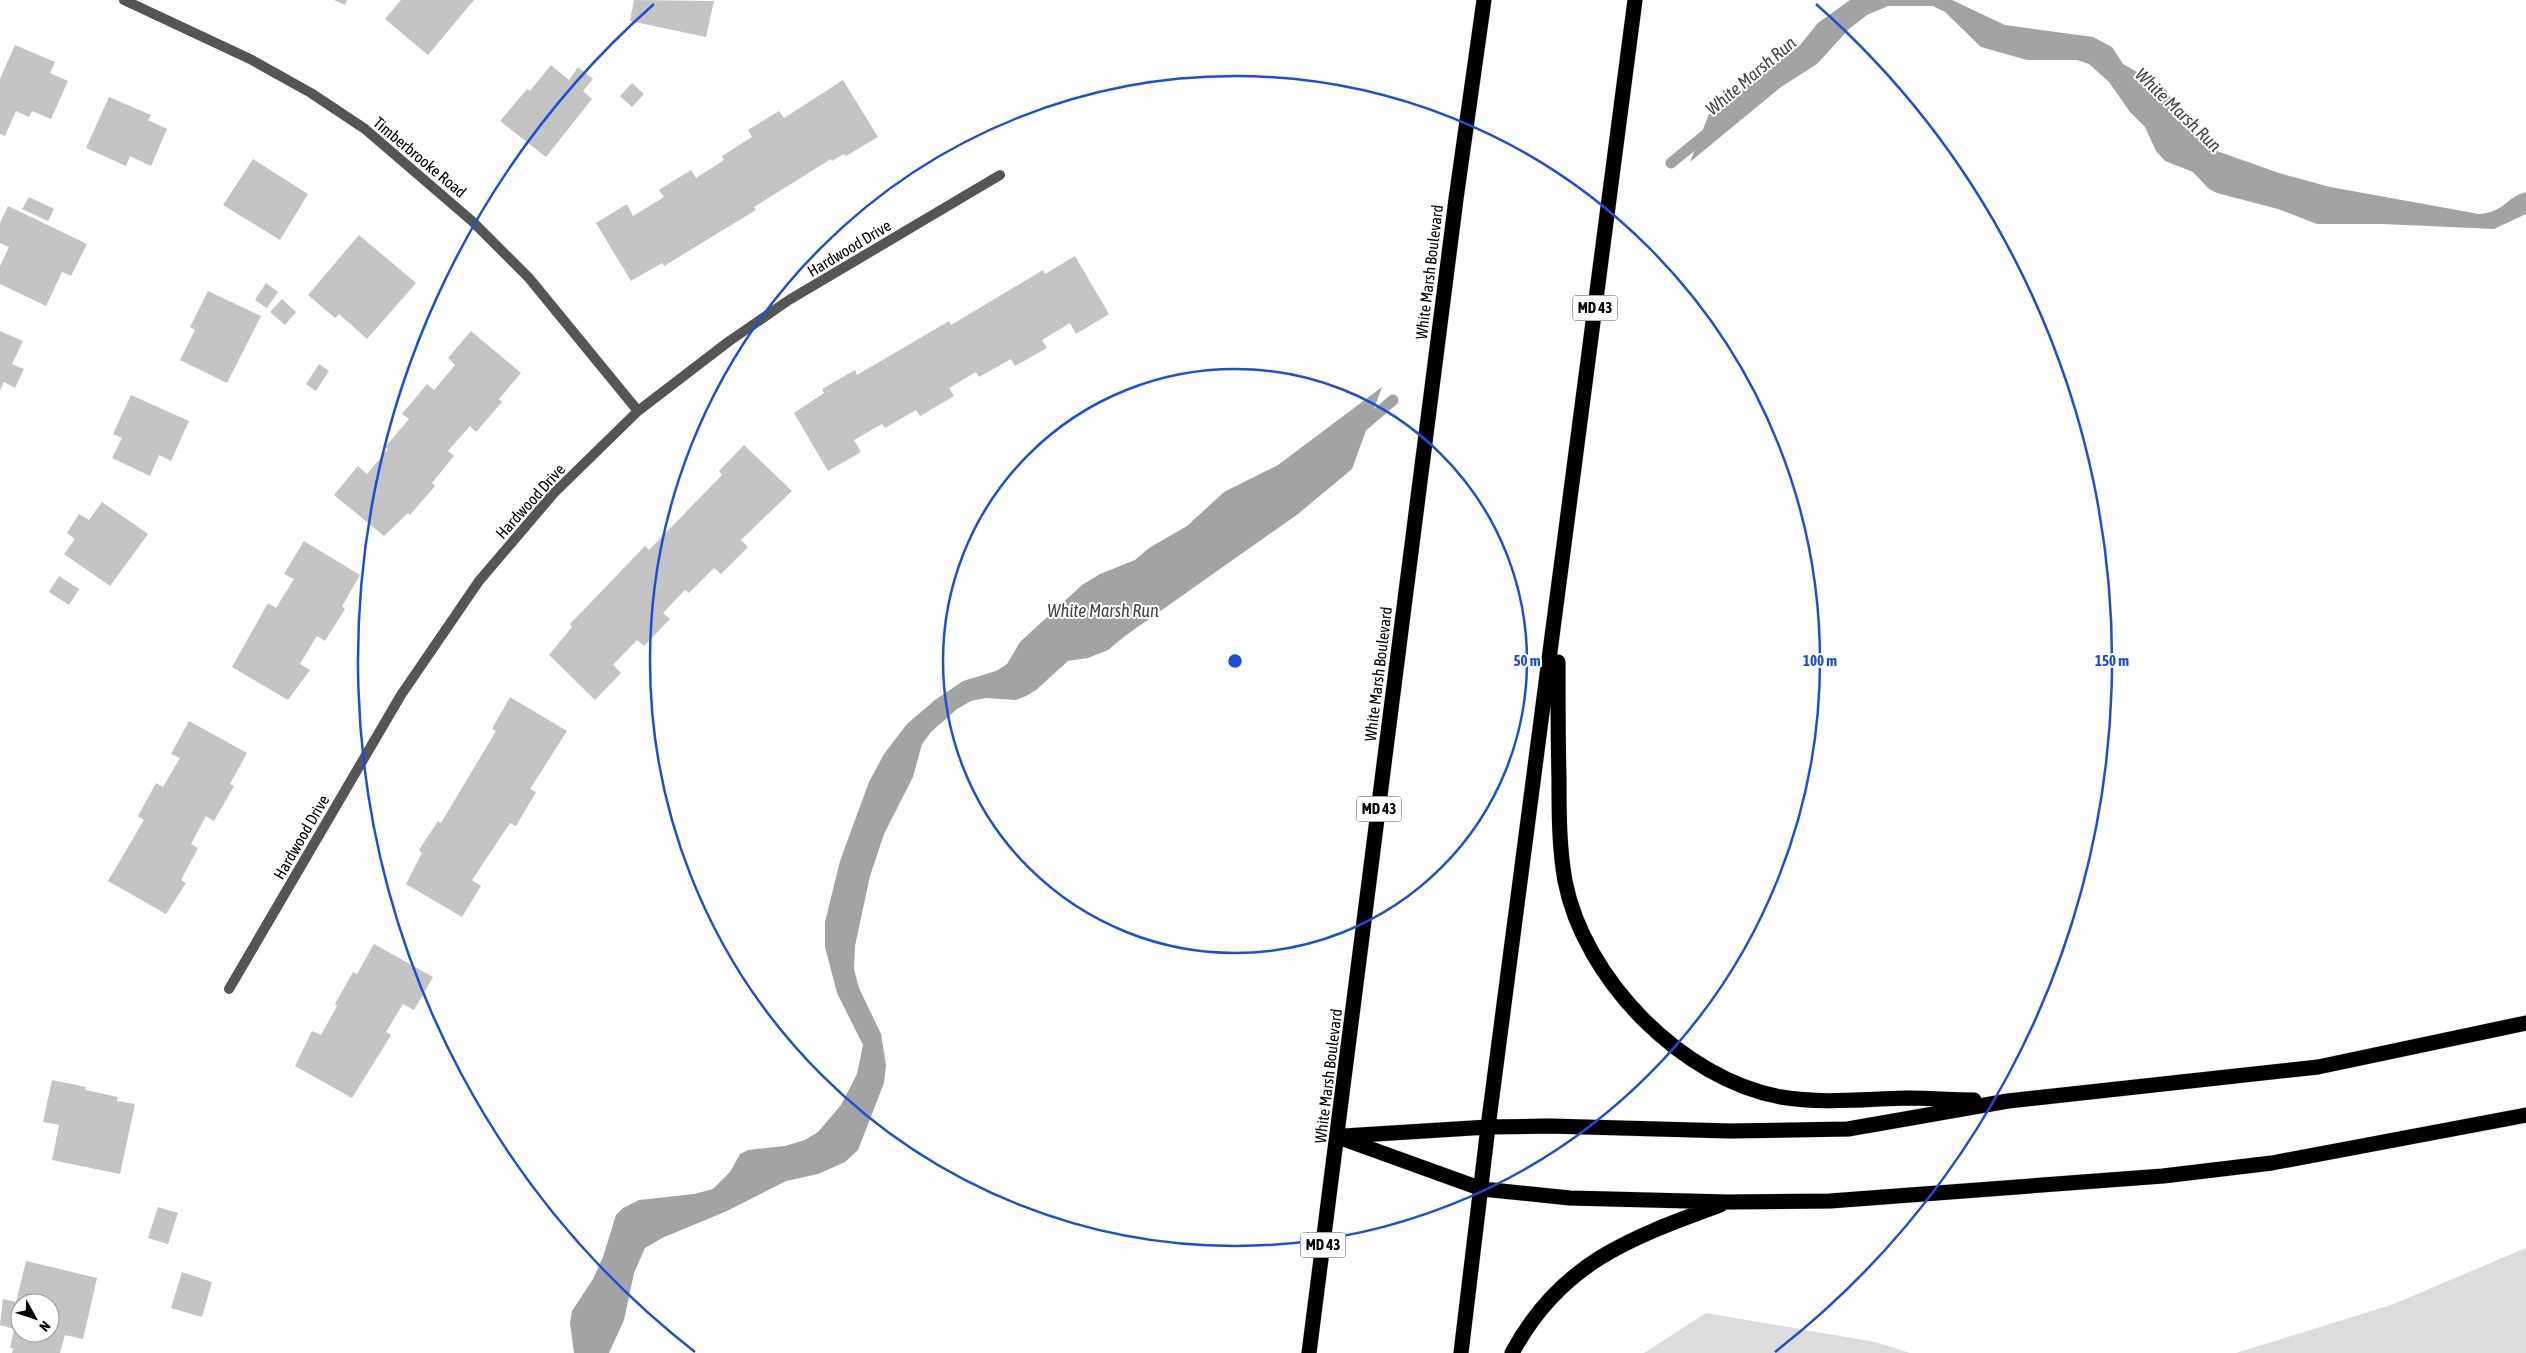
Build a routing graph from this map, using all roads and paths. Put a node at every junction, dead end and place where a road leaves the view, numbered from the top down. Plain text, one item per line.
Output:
1 (124, 0) edge
2 (1484, 0) edge
3 (1635, 0) edge
4 (1000, 175) dead end
5 (638, 411) junction
6 (1557, 604) junction
7 (229, 989) dead end
8 (2526, 1023) edge
9 (2008, 1102) junction
10 (2526, 1115) edge
11 (1488, 1127) junction
12 (1338, 1137) junction
13 (1482, 1188) junction
14 (1727, 1202) junction
15 (1309, 1353) edge
16 (1461, 1353) edge
17 (1512, 1353) edge

1 - 5 street, Timberbrooke Road
2 - 12 highway, White Marsh Boulevard / MD 43
3 - 6 highway, MD 43
4 - 5 street, Hardwood Drive
5 - 7 street, Hardwood Drive
6 - 9 highway
6 - 11 highway, MD 43
8 - 9 highway
9 - 11 highway
10 - 14 highway
11 - 12 highway
11 - 13 highway, MD 43
12 - 13 highway
12 - 15 highway, White Marsh Boulevard / MD 43
13 - 14 highway
13 - 16 highway, MD 43
14 - 17 highway

